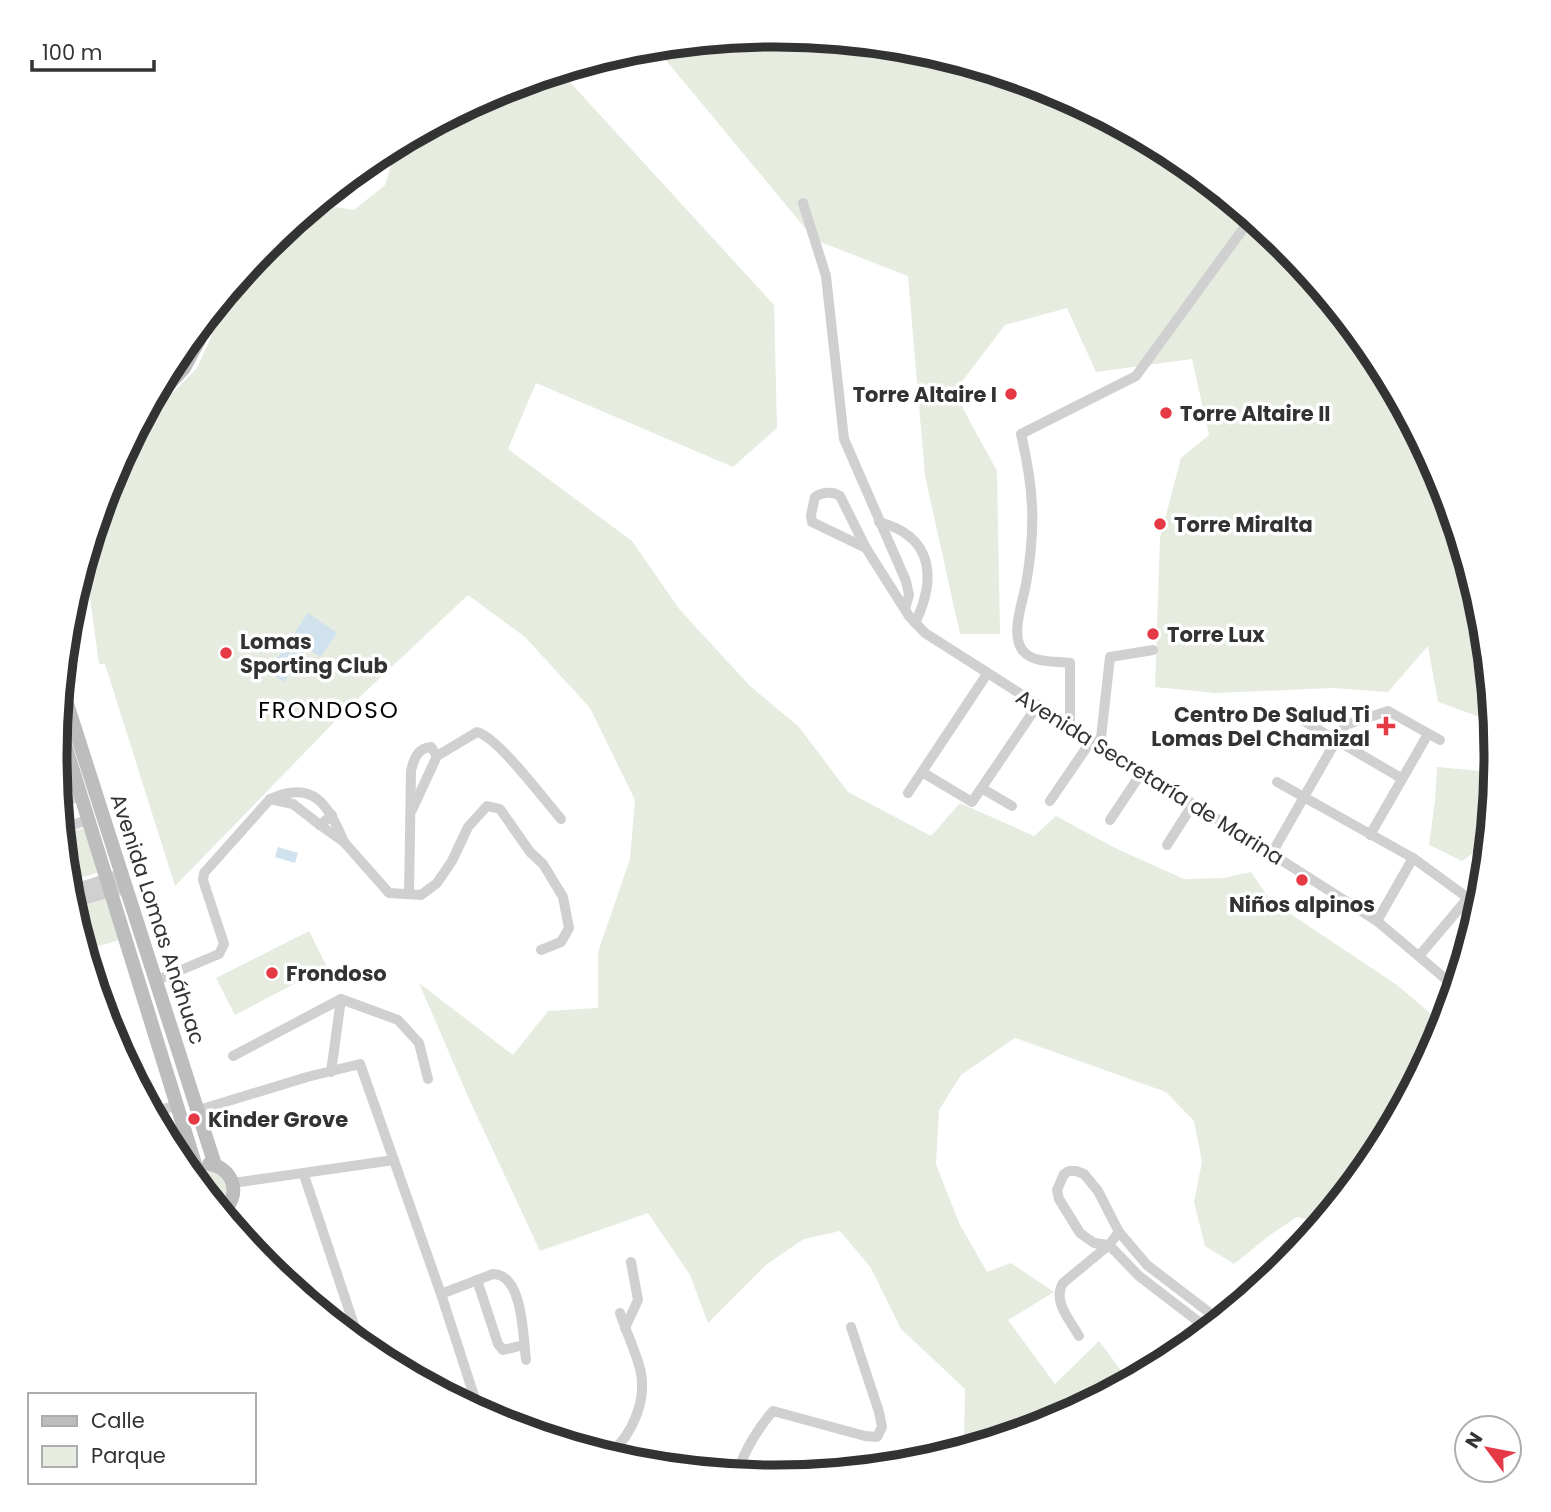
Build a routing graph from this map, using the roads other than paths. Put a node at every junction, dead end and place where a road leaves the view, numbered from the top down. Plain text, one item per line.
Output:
1 (803, 203) dead end
2 (1246, 225) edge
3 (193, 353) edge
4 (179, 373) edge
5 (879, 522) junction
6 (866, 548) junction
7 (905, 609) junction
8 (915, 623) junction
9 (1153, 650) dead end
10 (987, 674) junction
11 (1037, 706) junction
12 (68, 708) edge
13 (1302, 720) dead end
14 (1070, 727) junction
15 (1428, 734) junction
16 (1336, 740) junction
17 (1440, 740) dead end
18 (1095, 744) junction
19 (438, 756) junction
20 (67, 767) edge
21 (922, 772) junction
22 (1142, 772) junction
23 (1401, 778) junction
24 (1277, 782) dead end
25 (983, 789) junction
26 (297, 790) junction
27 (908, 793) dead end
28 (80, 797) junction
29 (1304, 798) junction
30 (270, 799) junction
31 (68, 800) edge
32 (1050, 801) dead end
33 (293, 804) junction
34 (1193, 804) junction
35 (1012, 806) dead end
36 (412, 810) junction
37 (332, 815) junction
38 (561, 819) dead end
39 (1110, 820) dead end
40 (87, 821) junction
41 (320, 825) junction
42 (71, 826) edge
43 (1370, 835) junction
44 (344, 842) junction
45 (1167, 845) dead end
46 (1272, 853) junction
47 (1413, 858) junction
48 (109, 885) junction
49 (79, 890) edge
50 (409, 894) junction
51 (1470, 896) edge
52 (81, 898) edge
53 (1468, 898) junction
54 (130, 900) junction
55 (1377, 921) junction
56 (541, 950) dead end
57 (1419, 956) junction
58 (155, 981) junction
59 (1448, 981) edge
60 (341, 999) junction
61 (233, 1056) dead end
62 (331, 1072) junction
63 (428, 1079) dead end
64 (178, 1106) junction
65 (162, 1109) edge
66 (199, 1110) junction
67 (189, 1154) edge
68 (394, 1160) junction
69 (215, 1165) junction
70 (198, 1167) edge
71 (304, 1175) junction
72 (233, 1183) junction
73 (229, 1206) edge
74 (1119, 1232) junction
75 (1109, 1245) junction
76 (631, 1262) dead end
77 (477, 1280) junction
78 (441, 1294) junction
79 (620, 1313) dead end
80 (1212, 1314) edge
81 (1200, 1323) edge
82 (354, 1325) edge
83 (851, 1327) dead end
84 (625, 1328) junction
85 (1079, 1336) dead end
86 (524, 1345) junction
87 (526, 1360) dead end
88 (476, 1398) edge
89 (618, 1447) edge
90 (740, 1463) edge

1 - 5 street
2 - 14 street
3 - 4 main road
5 - 7 street
5 - 8 street
6 - 6 street, Avenida Secretaría de Marina
6 - 7 street, Avenida Secretaría de Marina
7 - 8 street, Avenida Secretaría de Marina
8 - 10 street, Avenida Secretaría de Marina
9 - 18 street
10 - 11 street, Avenida Secretaría de Marina
10 - 21 street
11 - 14 street, Avenida Secretaría de Marina
11 - 25 street
12 - 54 main road, Avenida Lomas Anáhuac
13 - 16 street
14 - 18 street, Avenida Secretaría de Marina
15 - 16 street
15 - 17 street
15 - 23 street
16 - 23 street
16 - 29 street
18 - 22 street, Avenida Secretaría de Marina
18 - 32 street
19 - 36 street
19 - 36 street
19 - 38 street
20 - 28 main road, Avenida Lomas Anáhuac
21 - 25 street
21 - 27 street
22 - 34 street, Avenida Secretaría de Marina
22 - 39 street
23 - 43 street
24 - 29 street
25 - 35 street
26 - 30 street
26 - 33 street
26 - 37 street
28 - 31 street
28 - 40 main road, Avenida Lomas Anáhuac
29 - 43 street
29 - 46 street
30 - 33 street
30 - 58 street
33 - 41 street
34 - 45 street
34 - 46 street, Avenida Secretaría de Marina
36 - 50 street
37 - 41 street
37 - 44 street
40 - 42 street
40 - 48 main road, Avenida Lomas Anáhuac
41 - 44 street
43 - 47 street
44 - 50 street
46 - 55 street, Avenida Secretaría de Marina
47 - 53 street
47 - 55 street
48 - 49 street
48 - 52 street
48 - 54 street
48 - 64 main road, Avenida Lomas Anáhuac
50 - 56 street
51 - 53 street
53 - 57 street
54 - 58 main road, Avenida Lomas Anáhuac
55 - 57 street, Avenida Secretaría de Marina
57 - 59 street, Avenida Secretaría de Marina
58 - 66 main road, Avenida Lomas Anáhuac
60 - 61 street
60 - 62 street
60 - 63 street
62 - 66 street
62 - 68 street
64 - 65 street
64 - 67 main road, Avenida Lomas Anáhuac
66 - 69 main road, Avenida Lomas Anáhuac
68 - 71 street
68 - 78 street
69 - 70 main road
69 - 72 main road
71 - 72 street
71 - 82 street
72 - 73 main road
74 - 75 street
74 - 75 street
74 - 80 street
75 - 81 street
75 - 85 street
76 - 84 street
77 - 78 street
77 - 86 street
77 - 86 street
78 - 88 street
79 - 84 street
83 - 90 street
84 - 89 street
86 - 87 street

